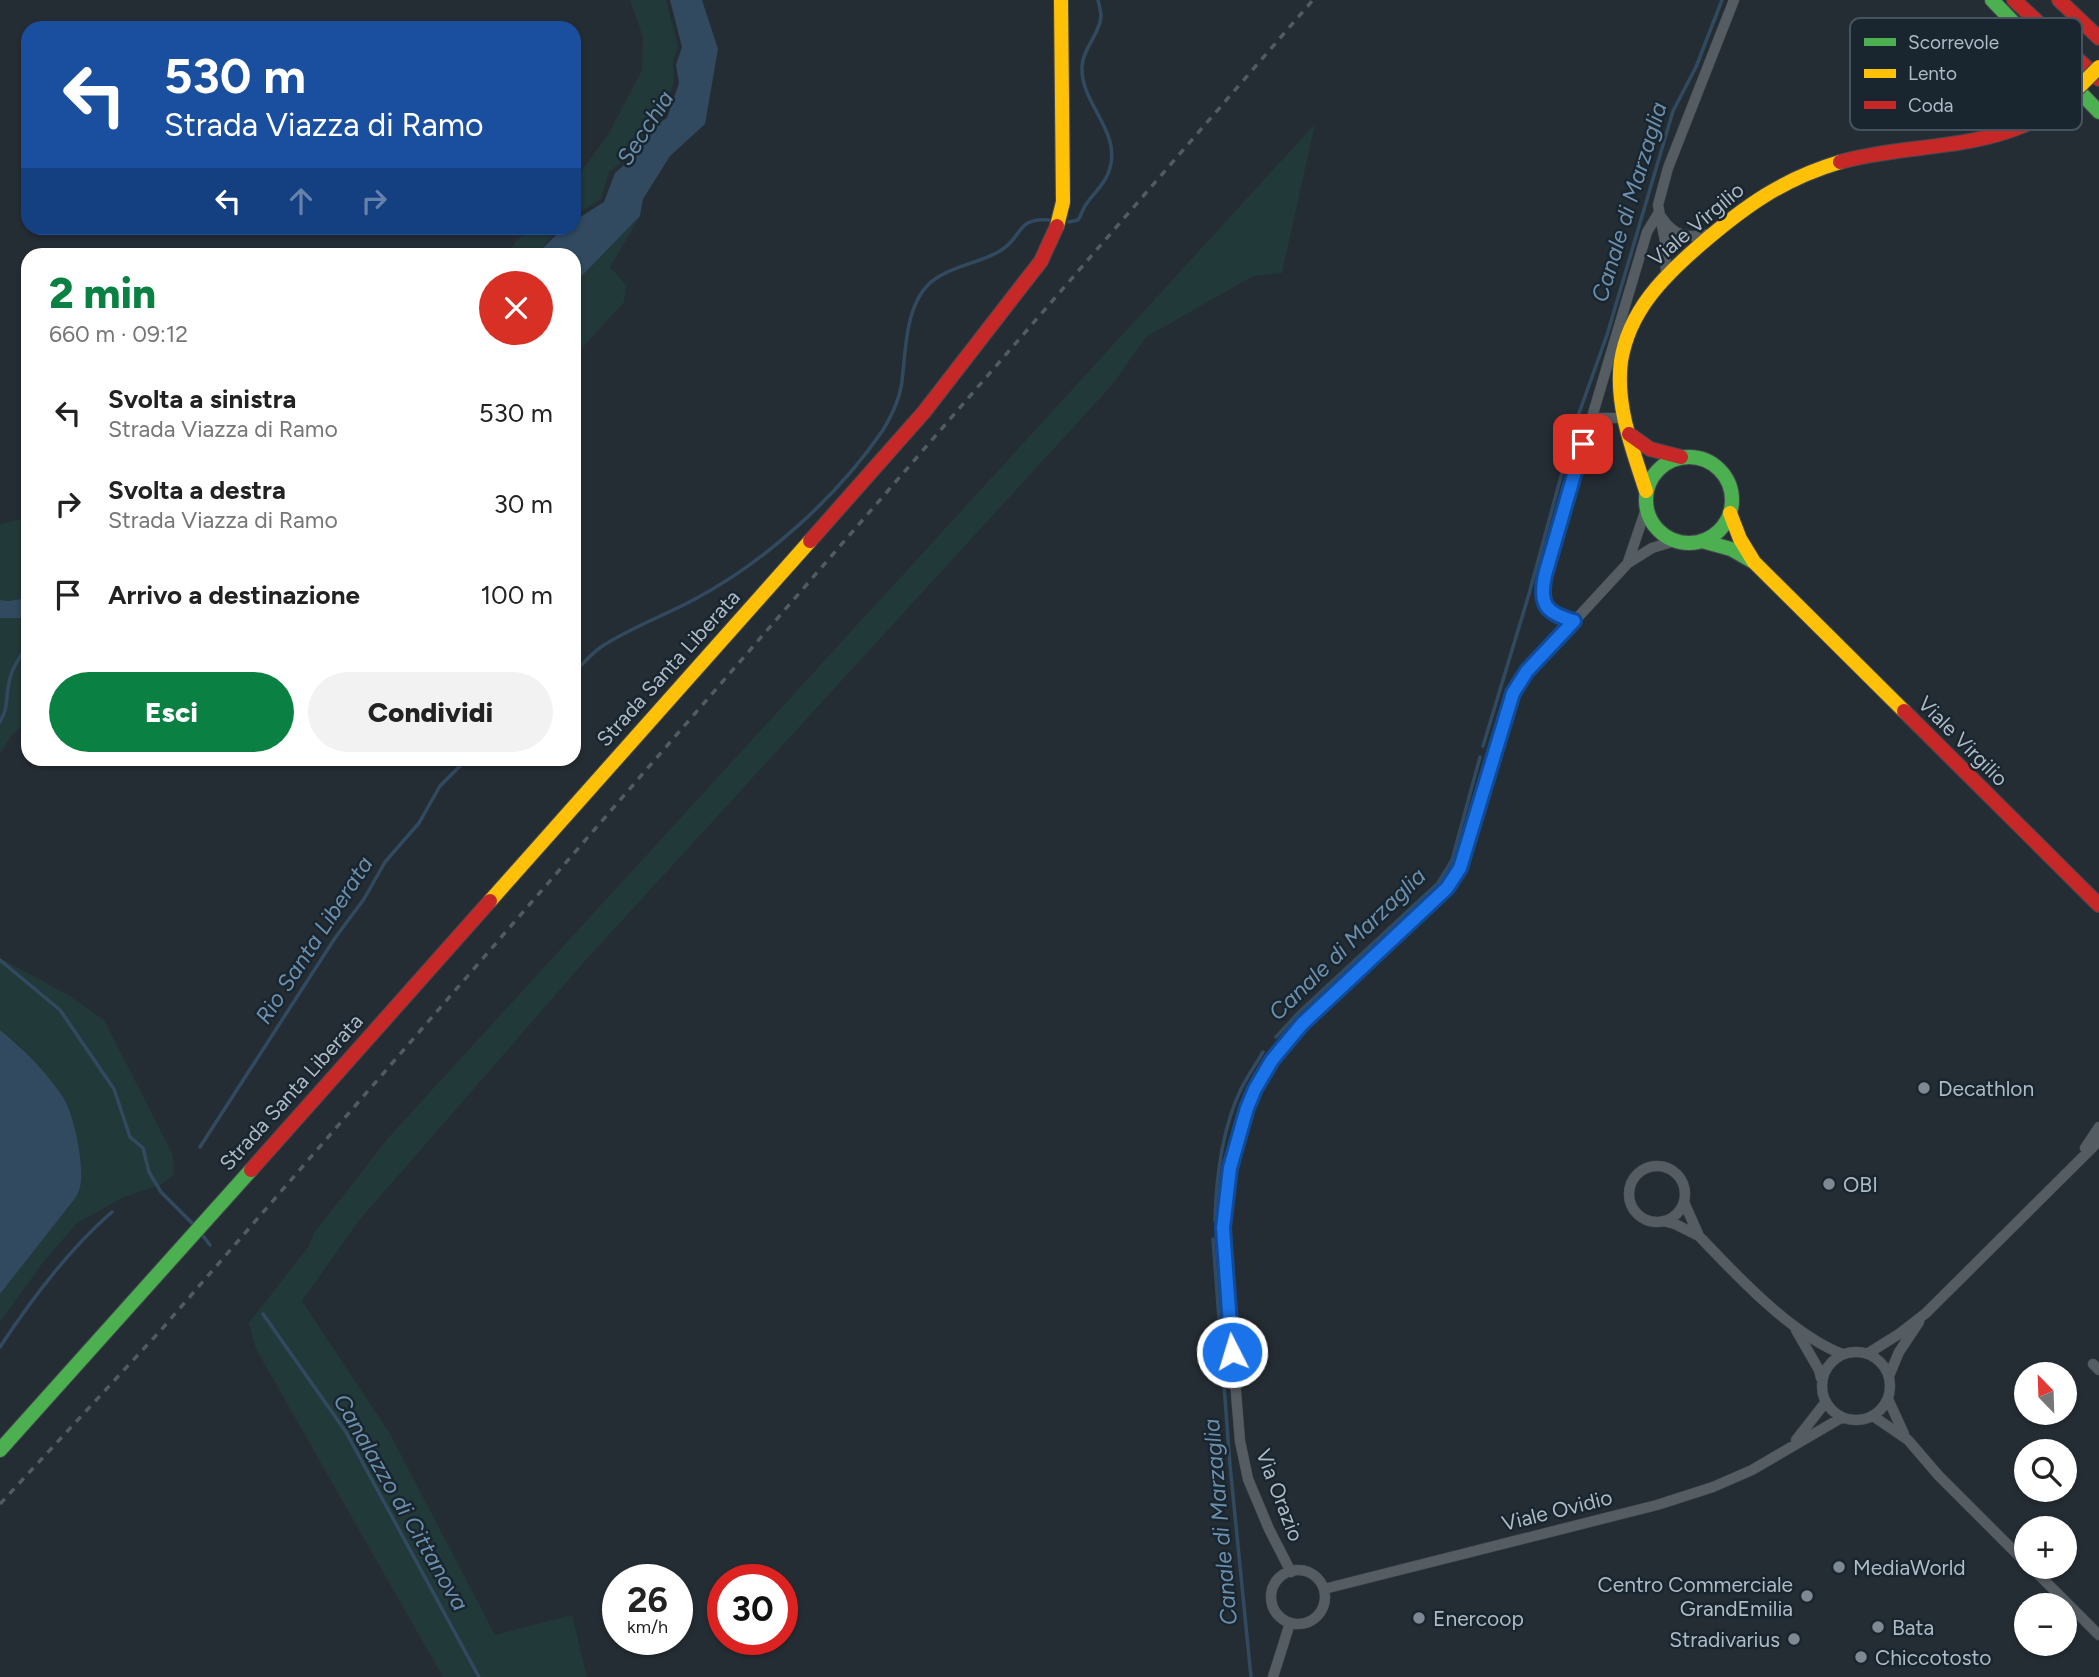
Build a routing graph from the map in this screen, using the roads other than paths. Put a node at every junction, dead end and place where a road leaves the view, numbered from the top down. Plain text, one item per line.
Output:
1 (1061, 0) edge
2 (1734, 0) edge
3 (1992, 0) edge
4 (2014, 0) edge
5 (2059, 0) edge
6 (2009, 18) edge
7 (2033, 18) edge
8 (2078, 18) edge
9 (2082, 22) edge
10 (2099, 38) edge
11 (2082, 63) edge
12 (2099, 66) edge
13 (2099, 79) edge
14 (2082, 84) edge
15 (2082, 95) edge
16 (2099, 113) edge
17 (2015, 130) edge
18 (1659, 212) junction
19 (1713, 233) junction
20 (1665, 274) junction
21 (1591, 418) junction
22 (1623, 418) junction
23 (1629, 434) junction
24 (1682, 457) junction
25 (1646, 491) junction
26 (1646, 509) junction
27 (1730, 513) junction
28 (1675, 541) junction
29 (1702, 541) junction
30 (1754, 562) junction
31 (1628, 563) junction
32 (1574, 621) junction
33 (2083, 890) junction
34 (2099, 905) edge
35 (2099, 916) edge
36 (2099, 1127) edge
37 (2099, 1141) edge
38 (2070, 1169) junction
39 (1684, 1202) junction
40 (1662, 1221) junction
41 (1699, 1236) junction
42 (1926, 1313) junction
43 (1789, 1321) junction
44 (1842, 1354) junction
45 (1867, 1354) junction
46 (1889, 1376) junction
47 (1821, 1381) junction
48 (1888, 1399) junction
49 (1825, 1403) junction
50 (1873, 1416) junction
51 (1841, 1418) junction
52 (1908, 1440) junction
53 (1791, 1445) junction
54 (0, 1450) edge
55 (2014, 1550) edge
56 (1291, 1572) junction
57 (2043, 1579) edge
58 (1324, 1590) junction
59 (1290, 1623) junction
60 (2099, 1635) edge
61 (1273, 1677) edge

1 - 54 main road, Strada Santa Liberata
2 - 18 street
3 - 6 main road
4 - 7 main road
5 - 8 main road
9 - 10 main road
11 - 13 main road
12 - 14 main road, Viale Virgilio, bridge
15 - 16 main road
17 - 19 main road, Viale Virgilio, bridge
18 - 19 street
18 - 20 street
18 - 21 street
19 - 20 main road, Viale Virgilio
20 - 22 main road, Viale Virgilio
21 - 22 street
21 - 32 street
22 - 23 main road, Viale Virgilio
23 - 24 main road
23 - 25 main road, Viale Virgilio
24 - 25 main road
24 - 27 main road
25 - 26 main road
26 - 28 main road
26 - 31 street, Via Orazio
27 - 29 main road
27 - 30 main road, Viale Virgilio
28 - 29 main road
28 - 31 street, Via Orazio
29 - 30 main road, Viale Virgilio
30 - 33 main road, Viale Virgilio
31 - 32 street, Via Orazio
32 - 56 street, Via Orazio
33 - 34 main road, Viale Virgilio
33 - 35 main road, Viale Virgilio
36 - 38 street
37 - 38 street
38 - 42 street
39 - 40 street
39 - 40 street
39 - 41 street
40 - 41 street
41 - 43 street
42 - 45 street
42 - 46 street
43 - 44 street
43 - 47 street
44 - 45 street
44 - 47 street
45 - 46 street
46 - 48 street
47 - 49 street
48 - 50 street
48 - 52 street
49 - 51 street
49 - 53 street, Viale Ovidio
50 - 51 street
50 - 52 street
51 - 53 street, Viale Ovidio
52 - 55 street
53 - 58 street, Viale Ovidio
56 - 58 street
56 - 59 street
57 - 60 street
58 - 59 street
59 - 61 street

